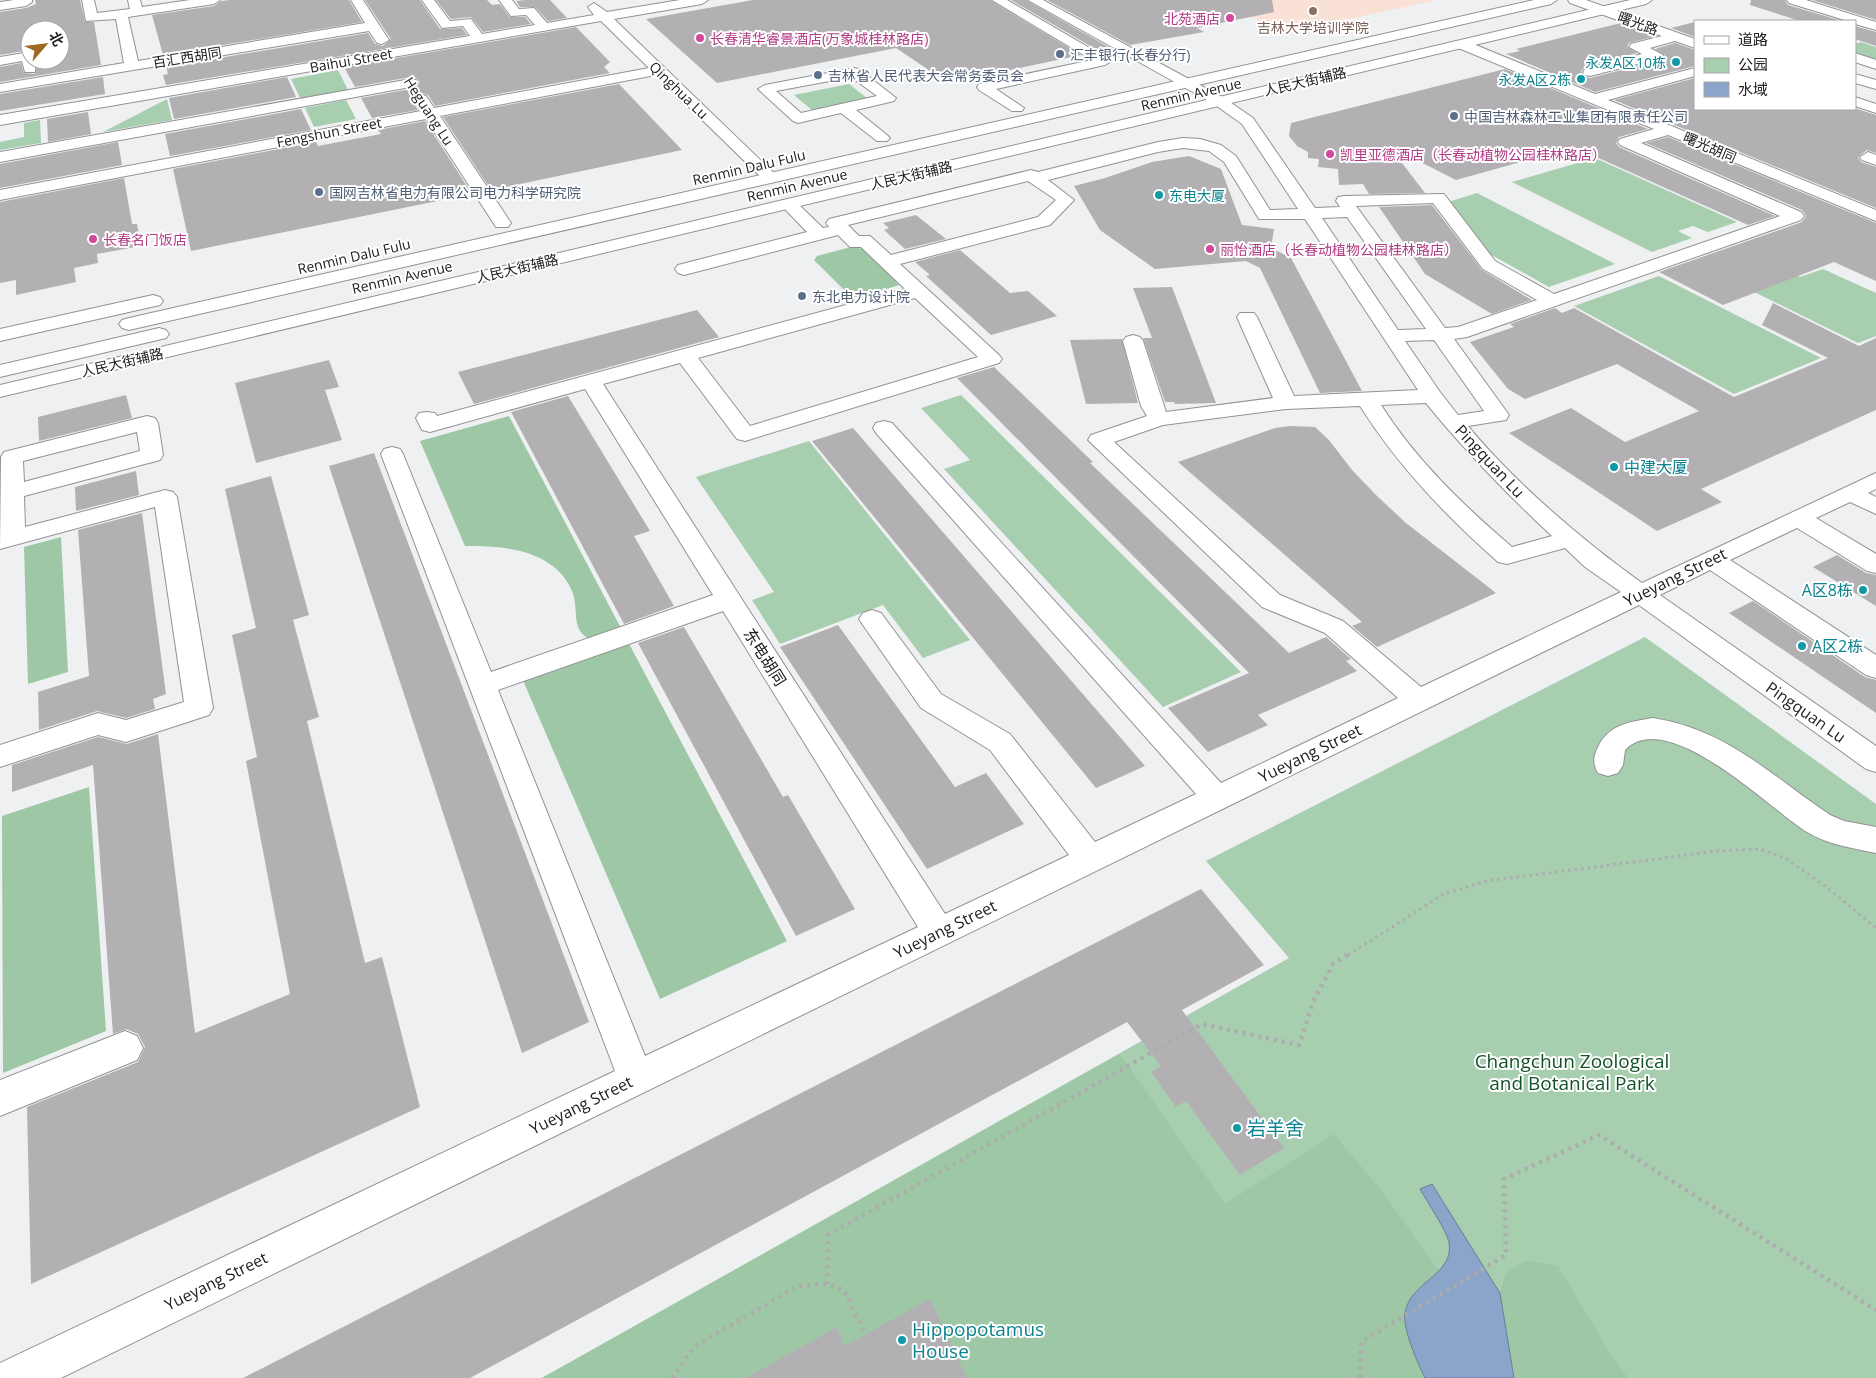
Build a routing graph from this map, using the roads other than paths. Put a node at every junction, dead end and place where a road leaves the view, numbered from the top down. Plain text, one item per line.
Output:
1 (26, 0) edge
2 (88, 0) edge
3 (214, 0) edge
4 (356, 0) edge
5 (428, 0) edge
6 (505, 0) edge
7 (589, 0) edge
8 (702, 0) edge
9 (998, 0) edge
10 (1034, 0) edge
11 (1499, 0) edge
12 (1551, 0) edge
13 (1646, 0) edge
14 (1793, 0) edge
15 (1588, 3) edge
16 (0, 6) edge
17 (135, 6) edge
18 (121, 14) junction
19 (603, 17) junction
20 (374, 26) junction
21 (1876, 26) edge
22 (544, 27) junction
23 (1676, 37) junction
24 (479, 38) junction
25 (1461, 44) junction
26 (1694, 44) edge
27 (391, 53) junction
28 (1856, 57) edge
29 (20, 58) edge
30 (0, 61) edge
31 (1876, 65) edge
32 (132, 66) junction
33 (658, 70) junction
34 (1590, 72) dead end
35 (1694, 72) edge
36 (1856, 78) edge
37 (411, 83) junction
38 (1876, 85) edge
39 (1194, 87) junction
40 (0, 88) edge
41 (1876, 90) edge
42 (1856, 97) edge
43 (1595, 99) junction
44 (1856, 101) edge
45 (844, 108) junction
46 (1016, 108) junction
47 (1876, 109) edge
48 (430, 113) junction
49 (0, 120) edge
50 (1669, 130) junction
51 (882, 138) junction
52 (0, 158) edge
53 (758, 166) junction
54 (771, 178) junction
55 (1035, 178) junction
56 (0, 195) edge
57 (788, 204) junction
58 (1352, 212) junction
59 (1310, 214) junction
60 (1876, 216) edge
61 (502, 223) junction
62 (483, 227) dead end
63 (842, 229) junction
64 (820, 235) junction
65 (887, 262) junction
66 (684, 268) dead end
67 (918, 291) junction
68 (164, 298) dead end
69 (1552, 300) junction
70 (1247, 317) dead end
71 (116, 327) dead end
72 (1440, 334) junction
73 (0, 335) edge
74 (1392, 336) junction
75 (1133, 341) dead end
76 (685, 355) junction
77 (0, 371) edge
78 (591, 381) junction
79 (0, 391) edge
80 (1432, 396) junction
81 (1367, 400) junction
82 (1286, 403) junction
83 (427, 418) dead end
84 (1160, 419) junction
85 (1453, 422) junction
86 (884, 428) dead end
87 (392, 454) dead end
88 (12, 492) junction
89 (1868, 493) edge
90 (1798, 518) junction
91 (7, 539) edge
92 (1569, 539) junction
93 (1712, 560) junction
94 (1876, 565) edge
95 (1640, 594) junction
96 (728, 599) junction
97 (872, 619) dead end
98 (1876, 668) edge
99 (483, 686) junction
100 (1418, 701) junction
101 (0, 756) edge
102 (1876, 761) edge
103 (1608, 765) dead end
104 (1217, 798) junction
105 (1876, 840) edge
106 (1090, 860) junction
107 (939, 932) junction
108 (125, 1048) dead end
109 (636, 1078) junction
110 (0, 1098) edge
111 (15, 1378) edge

1 - 16 main road
2 - 18 main road
3 - 17 main road
4 - 20 main road, Heguang Lu
5 - 24 main road
6 - 22 main road
7 - 19 main road, Qinghua Lu
8 - 19 main road, Baihui Street
9 - 46 main road
10 - 39 main road, Pingquan Lu
11 - 39 main road, Renmin Dalu Fulu
12 - 39 main road, Renmin Avenue
13 - 15 main road, 人民大街辅路
14 - 21 main road
15 - 23 main road, 曙光路
15 - 25 main road, 人民大街辅路
15 - 39 main road, Renmin Avenue
17 - 18 main road
18 - 32 main road
19 - 22 main road, Baihui Street
19 - 33 main road, Qinghua Lu
20 - 27 main road, Heguang Lu
20 - 32 main road, 百汇西胡同
22 - 24 main road, Baihui Street
23 - 26 main road, 曙光路
23 - 34 main road
24 - 27 main road, Baihui Street
25 - 39 main road, 人民大街辅路
25 - 43 main road, 曙光胡同
27 - 37 main road, Heguang Lu
27 - 49 main road, Baihui Street
28 - 31 main road
29 - 30 main road
32 - 40 main road, 百汇西胡同
33 - 48 main road, Fengshun Street
33 - 53 main road, Qinghua Lu
35 - 43 main road
36 - 38 main road
37 - 48 main road, Heguang Lu
37 - 52 main road
39 - 46 main road, Renmin Dalu Fulu
39 - 54 main road, Renmin Avenue
39 - 57 main road, 人民大街辅路
39 - 59 main road, Pingquan Lu
39 - 77 main road, Renmin Avenue
41 - 42 main road
43 - 50 main road, 曙光胡同
44 - 47 main road
45 - 45 main road
45 - 51 main road
46 - 51 main road, Renmin Dalu Fulu
48 - 56 main road, Fengshun Street
48 - 61 main road, Heguang Lu
50 - 60 main road, 曙光胡同
50 - 69 main road
51 - 53 main road, Renmin Dalu Fulu
53 - 54 main road, Qinghua Lu
53 - 61 main road, Renmin Dalu Fulu
54 - 71 main road, Renmin Avenue
55 - 59 main road
55 - 63 main road
55 - 65 main road
57 - 64 main road
57 - 79 main road, 人民大街辅路
58 - 59 main road
58 - 69 main road
58 - 72 main road
59 - 74 main road, Pingquan Lu
61 - 62 main road, Renmin Dalu Fulu
63 - 64 main road
63 - 65 main road
64 - 66 main road
65 - 67 main road
67 - 76 main road
67 - 76 main road
68 - 73 main road
69 - 72 main road
70 - 82 main road
72 - 74 main road
72 - 85 main road
74 - 80 main road, Pingquan Lu
75 - 84 main road
76 - 78 main road
78 - 83 main road
78 - 96 main road, 东电胡同
80 - 81 main road
80 - 85 main road, Pingquan Lu
81 - 82 main road
81 - 92 main road
82 - 84 main road
84 - 100 main road
85 - 92 main road, Pingquan Lu
86 - 104 main road
87 - 99 main road
88 - 88 main road
88 - 91 main road
89 - 90 main road, Yueyang Street
90 - 93 main road, Yueyang Street
90 - 94 main road
91 - 101 main road
92 - 95 main road, Pingquan Lu
93 - 95 main road, Yueyang Street
93 - 98 main road
95 - 100 main road, Yueyang Street
95 - 102 main road, Pingquan Lu
96 - 99 main road
96 - 107 main road, 东电胡同
97 - 106 main road
99 - 109 main road
100 - 104 main road, Yueyang Street
103 - 105 main road
104 - 106 main road, Yueyang Street
106 - 107 main road, Yueyang Street
107 - 109 main road, Yueyang Street
108 - 110 main road
109 - 111 main road, Yueyang Street

